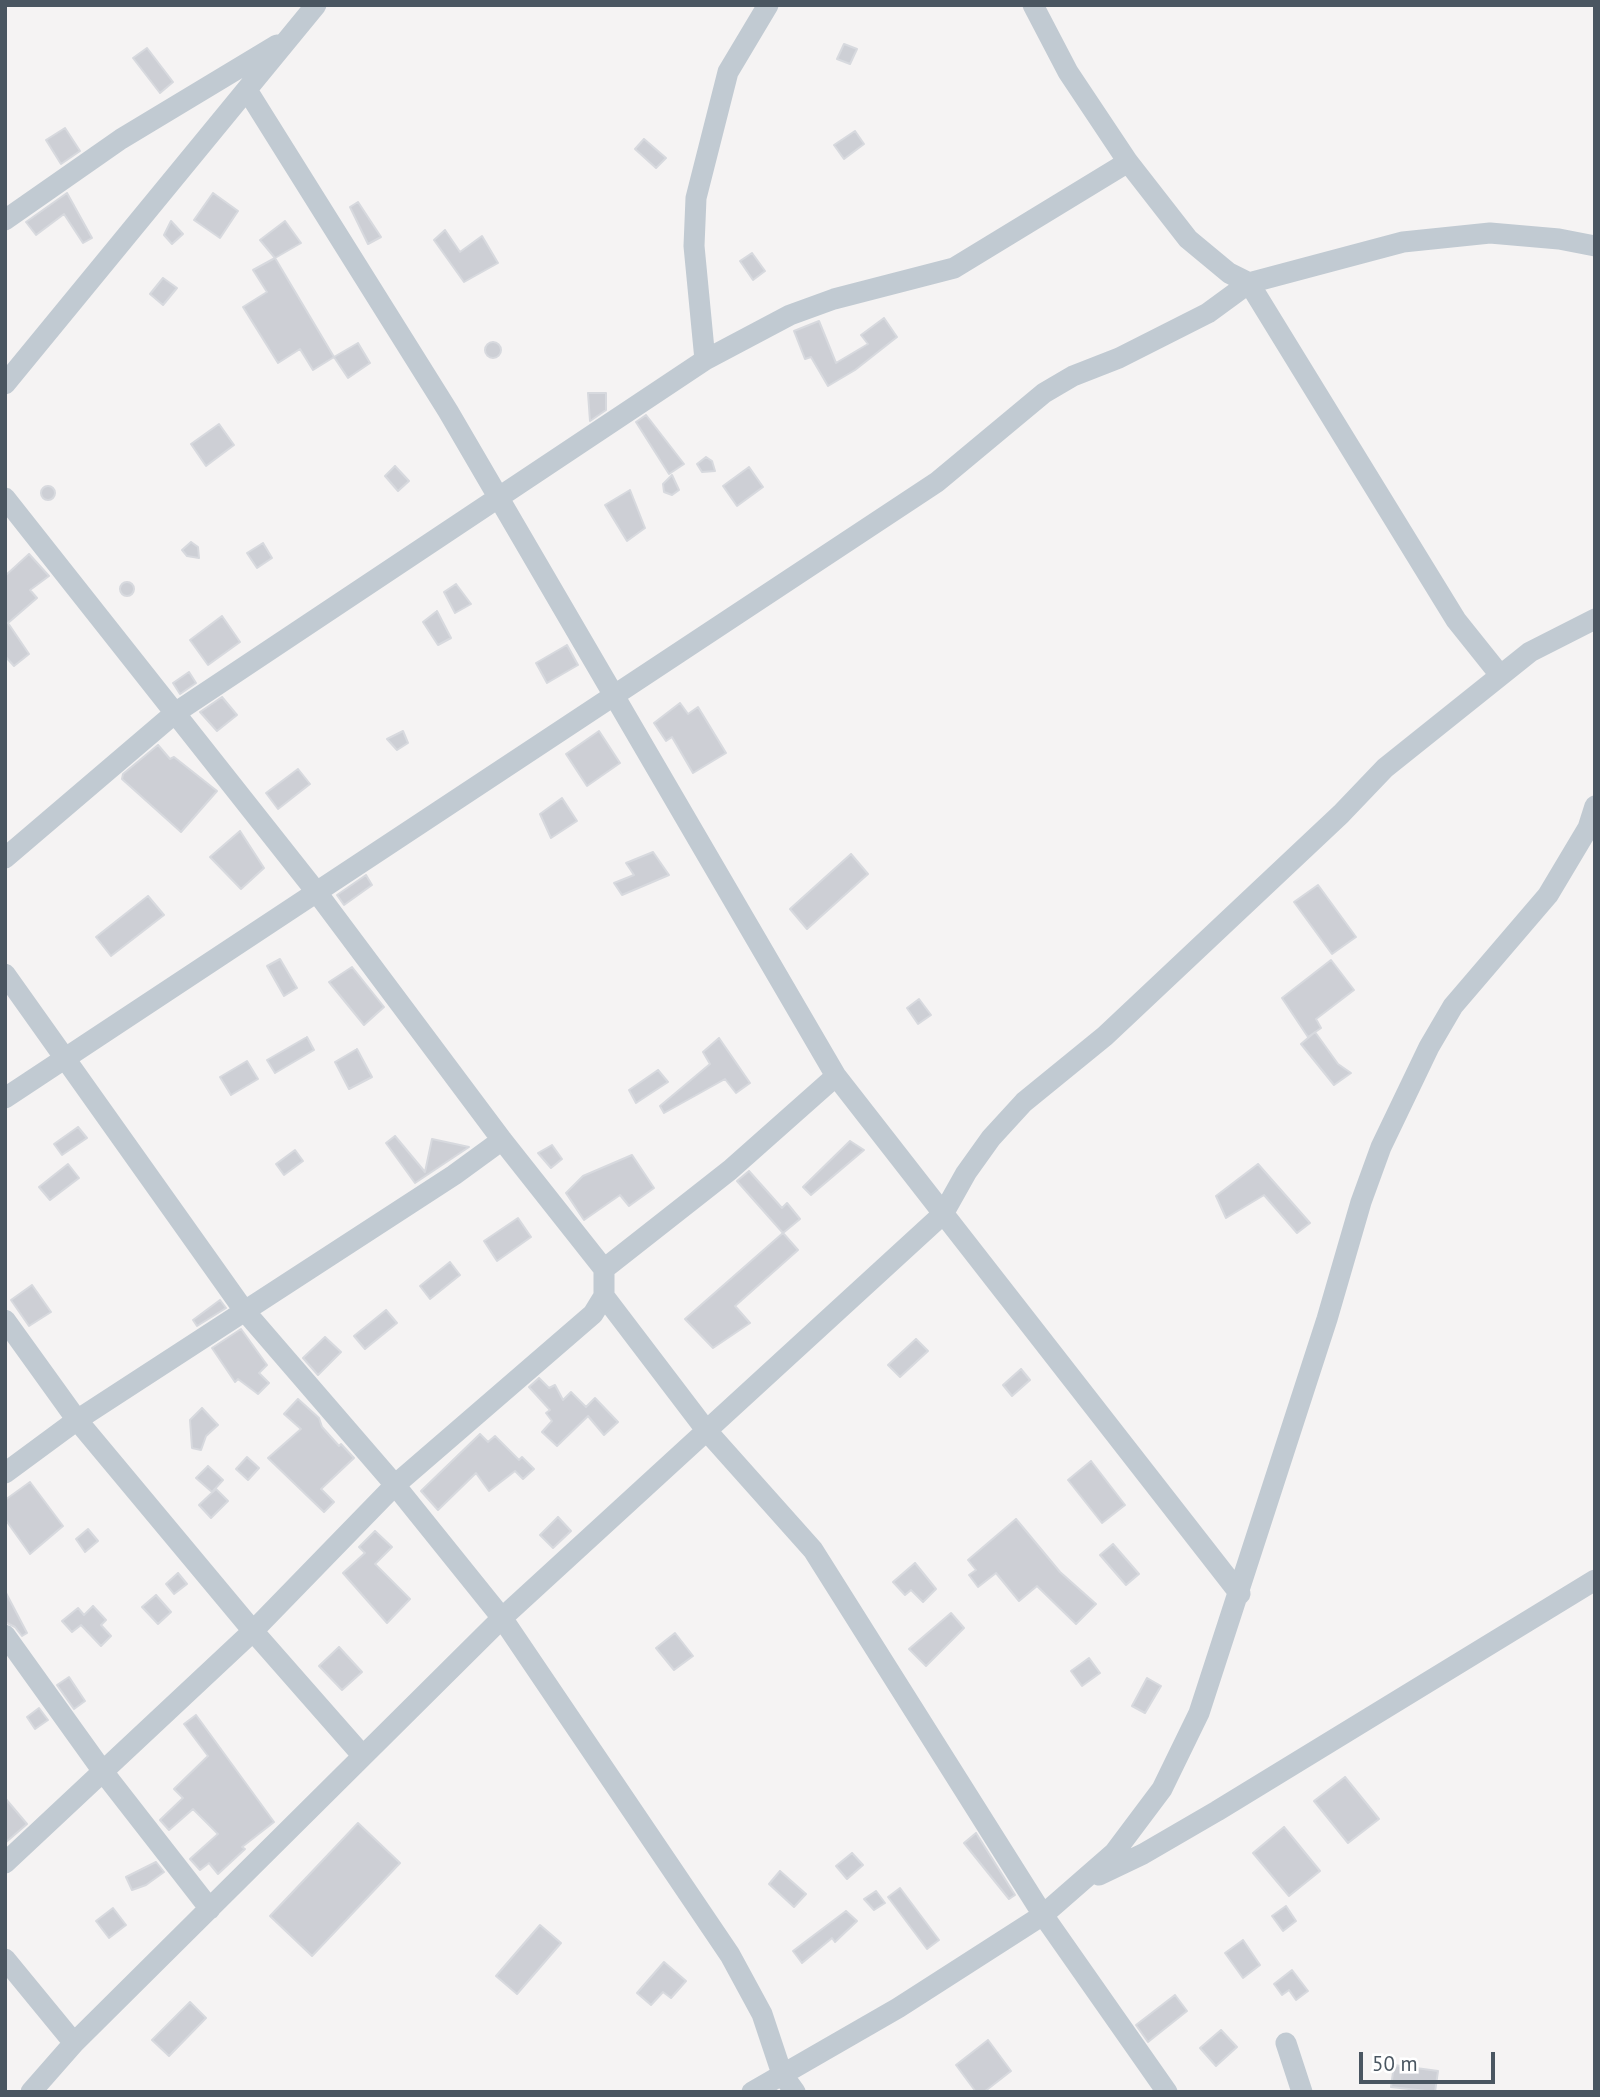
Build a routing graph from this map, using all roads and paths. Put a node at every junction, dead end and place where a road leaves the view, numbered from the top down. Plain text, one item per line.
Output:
1 (316, 5) edge
2 (768, 5) edge
3 (1034, 5) edge
4 (290, 38) junction
5 (247, 90) junction
6 (1128, 162) junction
7 (5, 220) edge
8 (1595, 246) edge
9 (1249, 283) junction
10 (705, 360) junction
11 (5, 384) edge
12 (497, 497) junction
13 (5, 499) edge
14 (1595, 619) edge
15 (1500, 675) junction
16 (614, 697) junction
17 (175, 713) junction
18 (1595, 806) edge
19 (5, 858) edge
20 (318, 894) junction
21 (5, 974) edge
22 (67, 1058) junction
23 (836, 1076) junction
24 (5, 1098) edge
25 (502, 1140) junction
26 (943, 1214) junction
27 (604, 1269) junction
28 (604, 1296) junction
29 (243, 1309) junction
30 (5, 1320) edge
31 (77, 1420) junction
32 (706, 1430) junction
33 (5, 1473) edge
34 (395, 1485) junction
35 (1595, 1580) edge
36 (1240, 1594) junction
37 (502, 1618) junction
38 (253, 1631) junction
39 (5, 1635) edge
40 (362, 1755) junction
41 (104, 1773) junction
42 (5, 1863) edge
43 (1078, 1884) junction
44 (209, 1909) junction
45 (1043, 1915) junction
46 (5, 1959) edge
47 (74, 2043) junction
48 (1286, 2043) dead end
49 (782, 2074) junction
50 (31, 2092) edge
51 (752, 2092) edge
52 (795, 2092) edge
53 (1167, 2092) edge
54 (1303, 2092) edge

1 - 4 street
2 - 10 street
3 - 6 street
4 - 5 street
4 - 7 street
5 - 11 street
5 - 12 street
6 - 9 street
6 - 10 street
8 - 9 street
9 - 15 street
9 - 16 street
10 - 12 street
12 - 16 street
12 - 17 street
13 - 17 street
14 - 15 street
15 - 26 street
16 - 20 street
16 - 23 street
17 - 19 street
17 - 20 street
18 - 36 street
20 - 22 street
20 - 25 street
21 - 22 street
22 - 24 street
22 - 29 street
23 - 26 street
23 - 27 street
25 - 27 street
25 - 29 street
26 - 32 street
26 - 36 street
27 - 28 street
28 - 32 street
28 - 34 street
29 - 31 street
29 - 34 street
30 - 31 street
31 - 33 street
31 - 38 street
32 - 37 street
32 - 45 street
34 - 37 street
34 - 38 street
35 - 43 street
36 - 43 street
37 - 40 street
37 - 49 street
38 - 40 street
38 - 41 street
39 - 41 street
40 - 44 street
41 - 42 street
41 - 44 street
43 - 45 street
44 - 47 street
45 - 49 street
45 - 53 street
46 - 47 street
47 - 50 street
48 - 54 street
49 - 51 street
49 - 52 street

